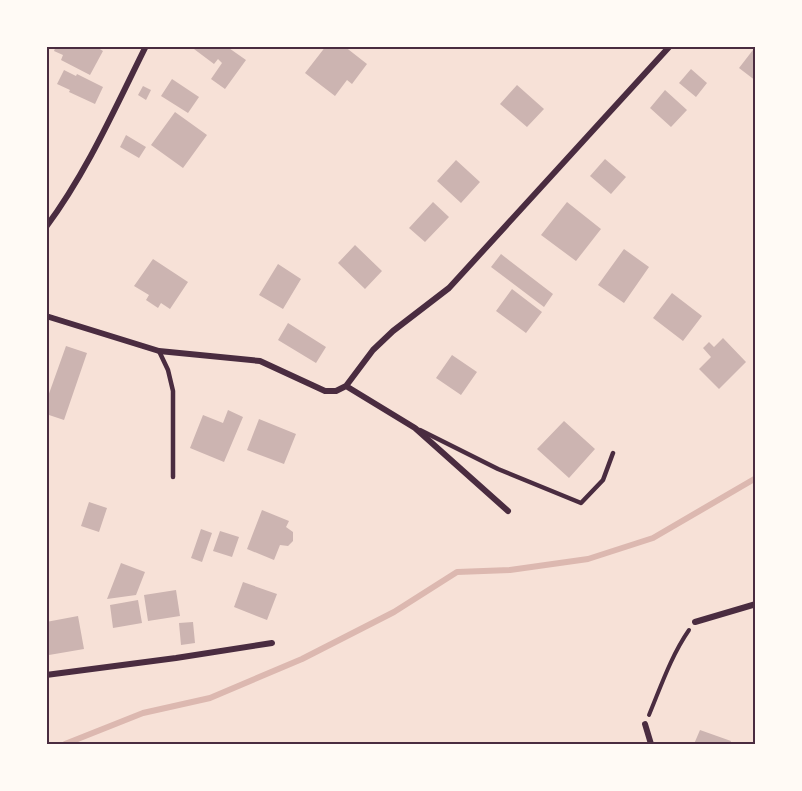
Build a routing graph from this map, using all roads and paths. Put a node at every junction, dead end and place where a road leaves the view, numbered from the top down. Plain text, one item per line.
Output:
1 (146, 46) edge
2 (670, 46) edge
3 (46, 227) edge
4 (46, 316) edge
5 (159, 351) junction
6 (346, 386) junction
7 (415, 428) junction
8 (614, 453) dead end
9 (173, 477) dead end
10 (508, 511) dead end
11 (756, 604) edge
12 (695, 622) joint
13 (273, 643) dead end
14 (46, 675) edge
15 (645, 724) joint
16 (651, 744) edge

1 - 3 street
2 - 6 street
4 - 5 street
5 - 6 street
5 - 9 lane
6 - 7 street
7 - 8 lane
7 - 10 street
11 - 12 street
12 - 15 path
13 - 14 street
15 - 16 street

